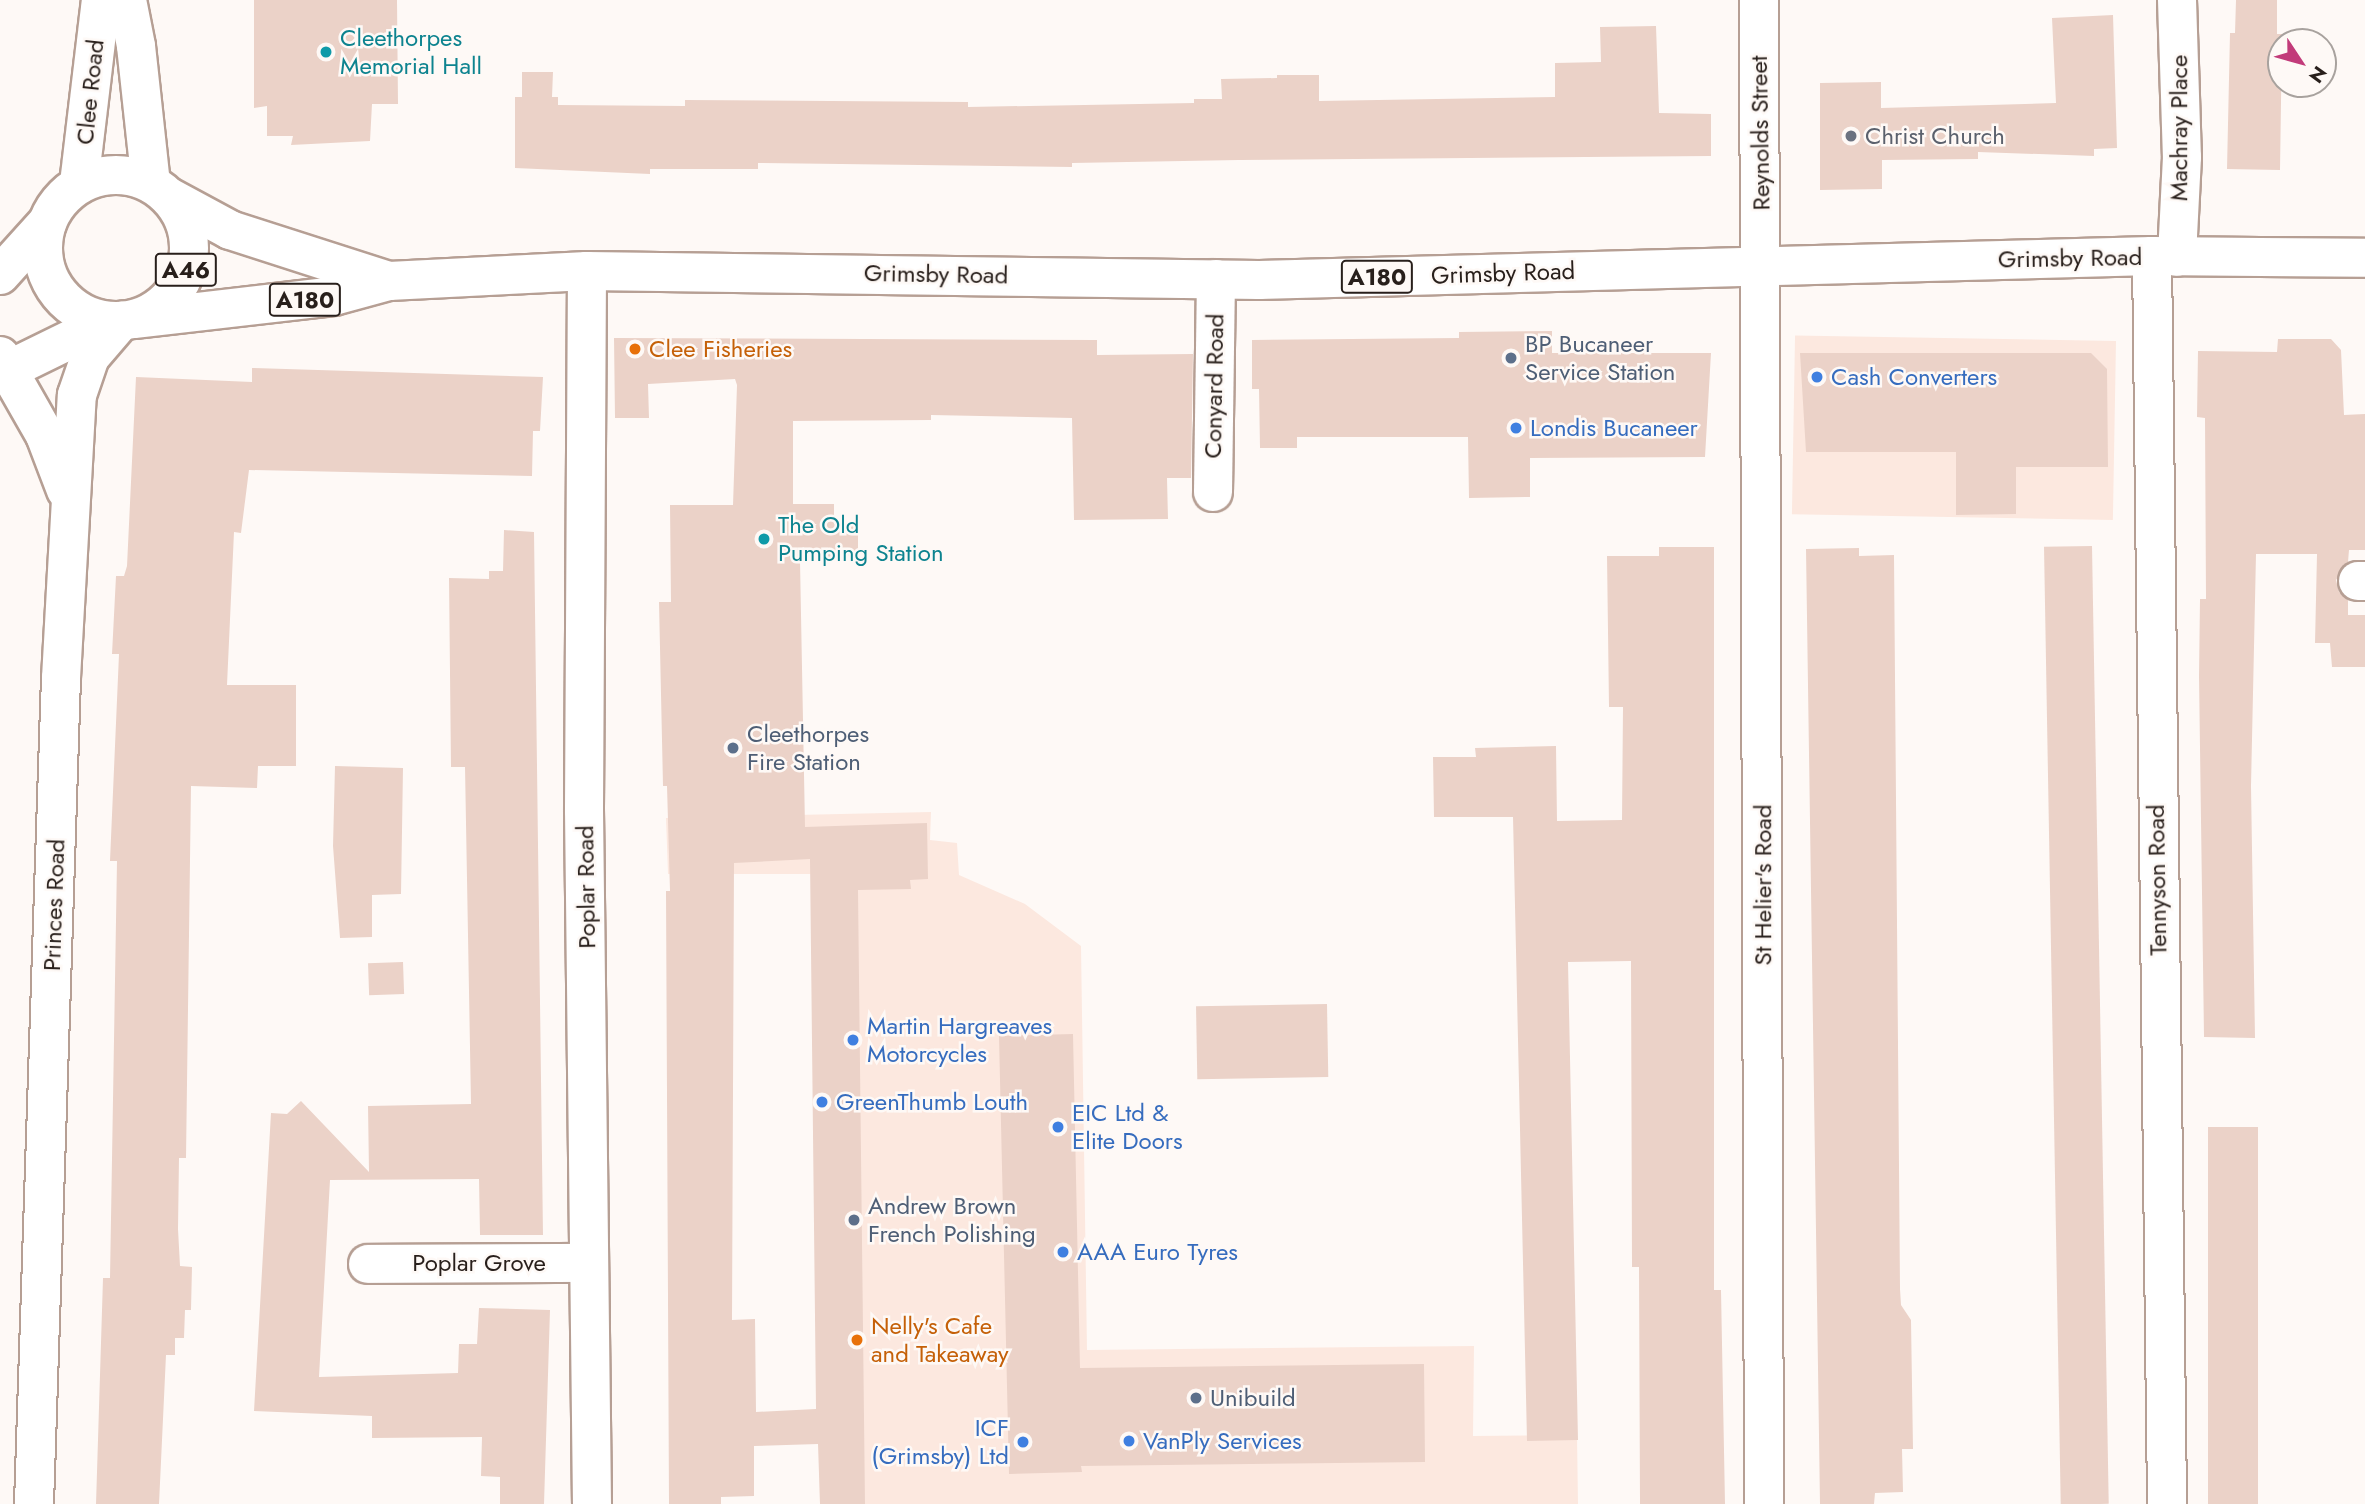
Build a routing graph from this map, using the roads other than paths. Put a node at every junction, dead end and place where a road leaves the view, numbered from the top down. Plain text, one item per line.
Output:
1 (101, 0) edge
2 (127, 0) edge
3 (1759, 0) edge
4 (2177, 0) edge
5 (79, 184) junction
6 (160, 190) junction
7 (47, 223) junction
8 (2164, 256) junction
9 (2365, 258) edge
10 (1762, 266) junction
11 (587, 271) junction
12 (0, 275) edge
13 (1216, 279) junction
14 (390, 281) junction
15 (122, 320) junction
16 (3, 367) edge
17 (1213, 492) dead end
18 (71, 501) junction
19 (589, 1263) junction
20 (368, 1264) dead end
21 (34, 1504) edge
22 (592, 1504) edge
23 (1764, 1504) edge
24 (2167, 1504) edge

1 - 5 street, Clee Road
2 - 6 street, Clee Road / A46
3 - 10 street, Reynolds Street
4 - 8 street, Machray Place
5 - 6 street
5 - 7 street
6 - 14 street, Grimsby Road / A180
6 - 15 street, A46
7 - 12 street
7 - 15 street
8 - 9 street, Grimsby Road / A180
8 - 10 street, Grimsby Road / A180
8 - 24 street, Tennyson Road
10 - 13 street, Grimsby Road / A180
10 - 23 street, St Helier's Road
11 - 13 street, Grimsby Road / A180
11 - 14 street, Grimsby Road / A180
11 - 19 street, Poplar Road
13 - 17 street, Conyard Road
14 - 15 street, Grimsby Road / A180
15 - 16 street
15 - 18 street, Princes Road
16 - 18 street
18 - 21 street, Princes Road
19 - 20 street, Poplar Grove
19 - 22 street, Poplar Road

